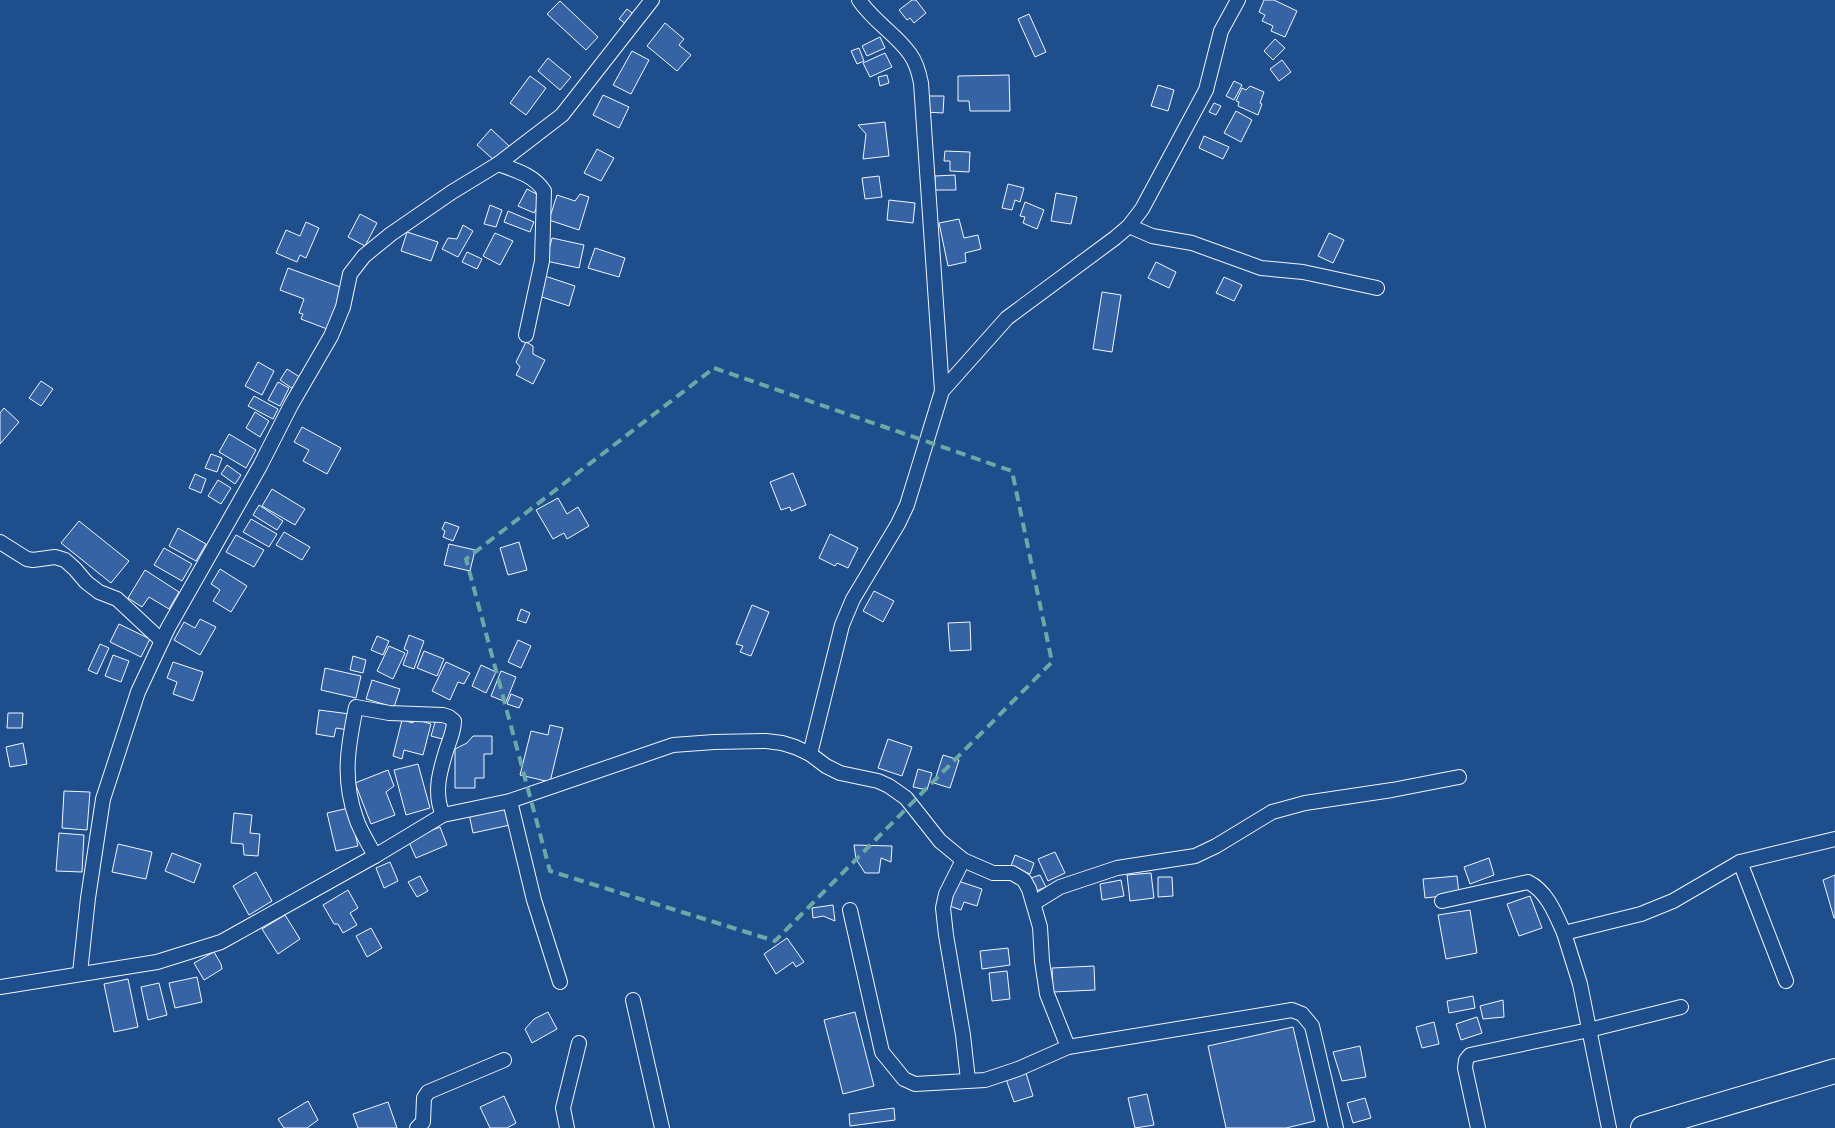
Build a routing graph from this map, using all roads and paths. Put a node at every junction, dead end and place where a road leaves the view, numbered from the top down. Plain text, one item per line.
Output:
1 (652, 0) edge
2 (860, 0) edge
3 (1238, 0) edge
4 (498, 164) junction
5 (1129, 226) junction
6 (1377, 288) dead end
7 (526, 335) dead end
8 (942, 391) junction
9 (0, 542) edge
10 (162, 641) junction
11 (810, 754) junction
12 (1459, 777) dead end
13 (510, 801) junction
14 (444, 815) junction
15 (1835, 840) edge
16 (375, 856) junction
17 (963, 860) junction
18 (1740, 862) junction
19 (1442, 901) dead end
20 (1034, 903) junction
21 (850, 910) dead end
22 (1564, 933) junction
23 (80, 973) junction
24 (1786, 981) dead end
25 (560, 982) dead end
26 (0, 986) edge
27 (633, 1000) dead end
28 (1681, 1007) dead end
29 (1589, 1030) junction
30 (580, 1043) dead end
31 (1068, 1047) junction
32 (504, 1060) dead end
33 (1835, 1071) edge
34 (968, 1080) junction
35 (417, 1128) edge
36 (567, 1128) edge
37 (662, 1128) edge
38 (1336, 1128) edge
39 (1478, 1128) edge
40 (1609, 1128) edge
41 (1643, 1128) edge

1 - 4 street
2 - 8 street
3 - 5 street
4 - 7 street
4 - 10 street
5 - 6 street
5 - 8 street
8 - 11 street
9 - 10 street
10 - 23 street
11 - 13 street
11 - 17 street
12 - 20 street
13 - 14 street
13 - 25 street
14 - 16 street
14 - 16 street
15 - 18 street
16 - 23 street
17 - 20 street
17 - 34 street
18 - 22 street
18 - 24 street
19 - 22 street
20 - 31 street
21 - 34 street
22 - 29 street
23 - 26 street
27 - 37 street
28 - 29 street
29 - 39 street
29 - 40 street
30 - 36 street
31 - 34 street
31 - 38 street
32 - 35 street
33 - 41 highway

